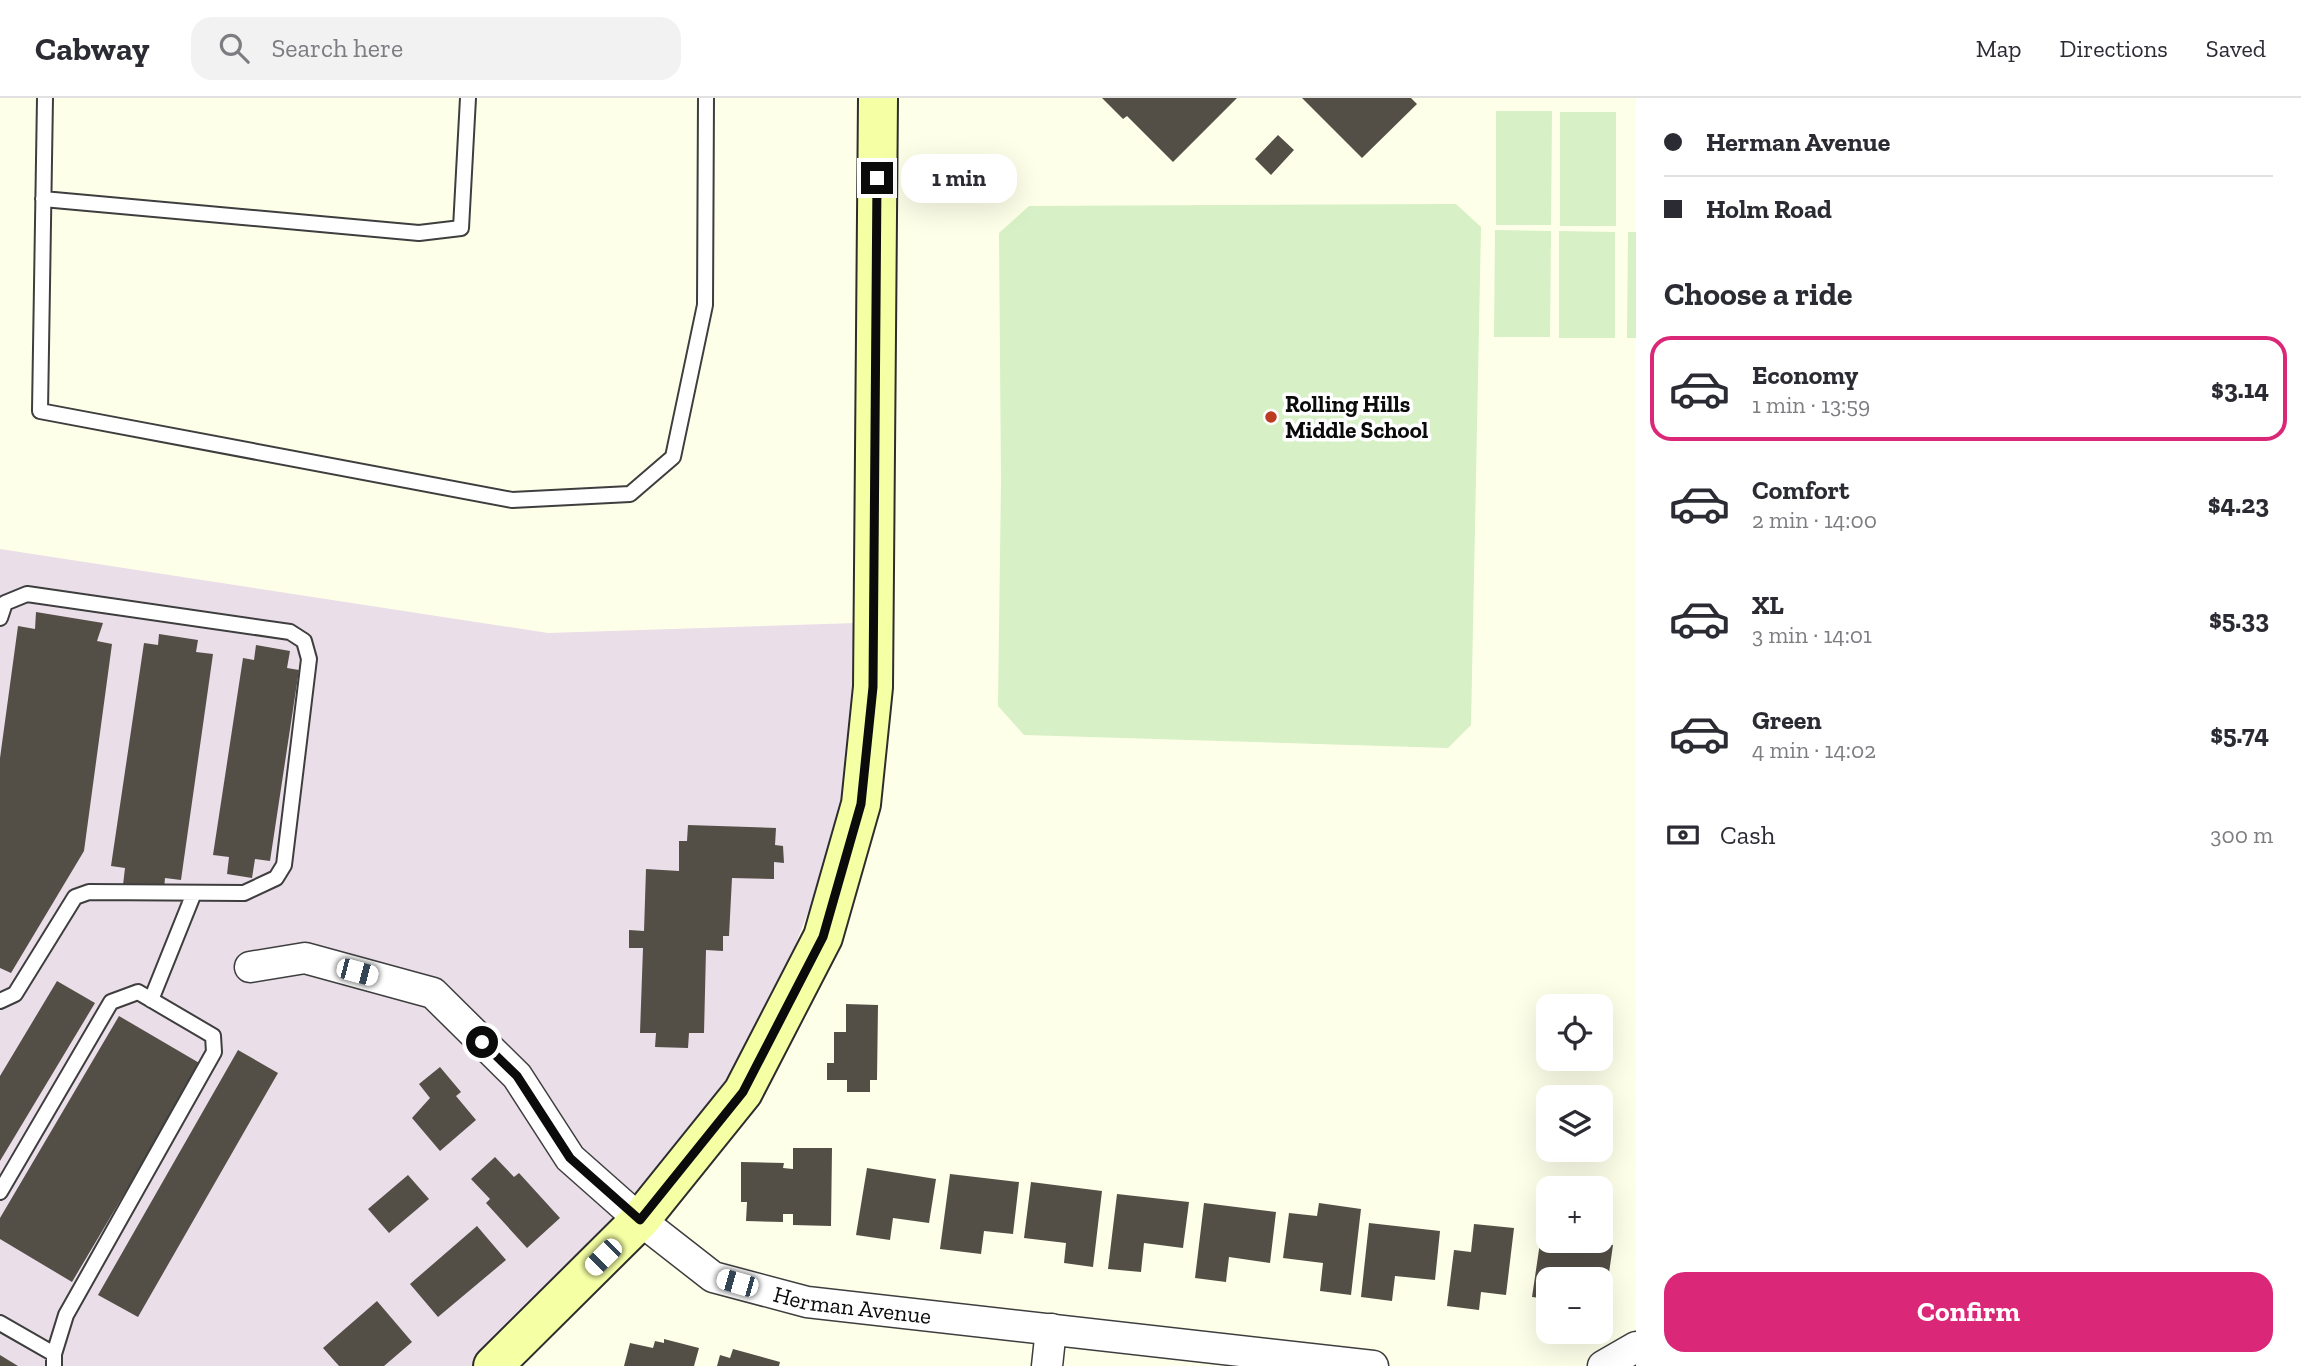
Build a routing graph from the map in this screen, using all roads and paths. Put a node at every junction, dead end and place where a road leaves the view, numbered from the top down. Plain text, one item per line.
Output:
1 (45, 98) edge
2 (468, 98) edge
3 (706, 98) edge
4 (878, 98) edge
5 (43, 199) junction
6 (0, 618) edge
7 (194, 893) junction
8 (250, 967) dead end
9 (151, 1000) junction
10 (0, 1001) edge
11 (0, 1192) edge
12 (640, 1220) junction
13 (0, 1323) edge
14 (1051, 1329) junction
15 (1636, 1347) edge
16 (54, 1360) edge
17 (493, 1366) edge
18 (1047, 1366) edge
19 (1373, 1366) edge
20 (1603, 1366) edge

1 - 5 lane
2 - 5 lane
3 - 5 lane
4 - 12 street
6 - 7 lane
7 - 9 lane
7 - 10 lane
8 - 12 street, Herman Avenue
9 - 11 lane
9 - 16 lane
12 - 14 street, Herman Avenue
12 - 17 street
13 - 16 lane
14 - 18 street
14 - 19 street, Herman Avenue
15 - 20 street

